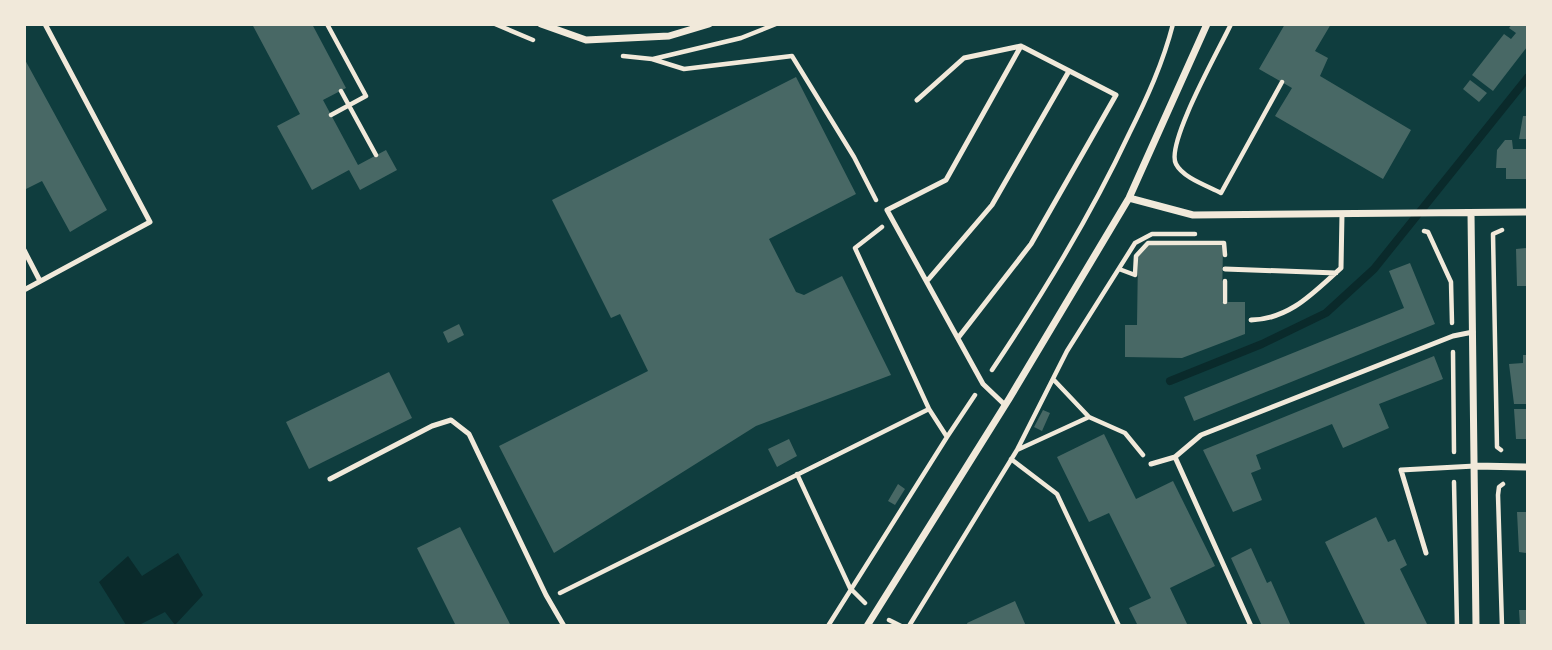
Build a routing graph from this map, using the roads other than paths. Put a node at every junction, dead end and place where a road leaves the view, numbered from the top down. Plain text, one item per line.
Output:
1 (45, 24) edge
2 (541, 24) edge
3 (709, 24) edge
4 (1207, 24) edge
5 (1021, 46) junction
6 (1069, 71) junction
7 (917, 100) dead end
8 (1129, 198) junction
9 (1528, 212) edge
10 (1471, 213) junction
11 (1342, 214) junction
12 (24, 250) edge
13 (1225, 269) road end
14 (1336, 272) junction
15 (40, 281) junction
16 (927, 281) junction
17 (24, 290) edge
18 (1251, 320) dead end
19 (1473, 332) junction
20 (958, 338) junction
21 (1005, 405) junction
22 (1175, 457) junction
23 (1151, 464) road end
24 (1475, 466) junction
25 (1528, 467) edge
26 (330, 480) dead end
27 (1426, 553) dead end
28 (564, 625) edge
29 (867, 625) edge
30 (1251, 625) edge
31 (1476, 625) edge

1 - 15 lane
2 - 3 street
4 - 8 street
5 - 6 lane
5 - 7 lane
5 - 16 lane
6 - 16 lane
6 - 20 lane
8 - 11 street
8 - 21 street
9 - 10 street
10 - 11 street
10 - 19 street
11 - 14 lane
12 - 15 lane
13 - 14 lane
14 - 18 lane
15 - 17 lane
16 - 20 lane
19 - 22 lane
19 - 24 street
20 - 21 lane
21 - 29 street
22 - 23 lane
22 - 30 lane
24 - 25 street
24 - 27 lane
24 - 31 street
26 - 28 lane

